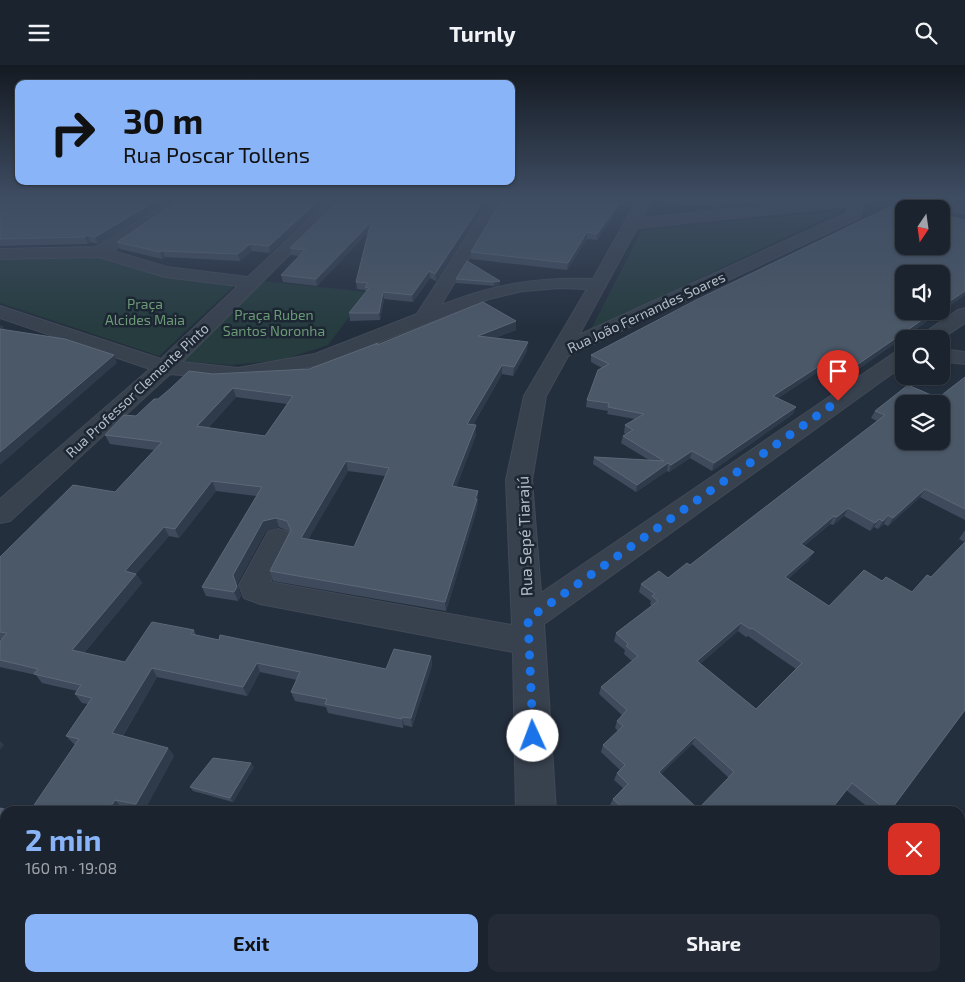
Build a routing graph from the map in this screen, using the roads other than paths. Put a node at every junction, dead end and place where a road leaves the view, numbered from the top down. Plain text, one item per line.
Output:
1 (114, 243) edge
2 (293, 243) edge
3 (471, 243) edge
4 (619, 243) edge
5 (794, 243) edge
6 (100, 252) junction
7 (0, 254) edge
8 (252, 283) junction
9 (599, 284) junction
10 (0, 312) edge
11 (965, 315) edge
12 (424, 318) junction
13 (942, 330) edge
14 (560, 352) junction
15 (950, 356) edge
16 (965, 358) edge
17 (895, 362) edge
18 (165, 367) junction
19 (0, 514) edge
20 (278, 539) dead end
21 (528, 631) junction
22 (536, 806) edge

1 - 6 street
2 - 8 street, Rua Professor Clemente Pinto
3 - 12 street
4 - 9 street, Rua Sepé Tiarajú
5 - 14 street, Rua João Fernandes Soares
6 - 7 street
6 - 8 street
8 - 18 street, Rua Professor Clemente Pinto
9 - 12 street
9 - 14 street, Rua Sepé Tiarajú
10 - 18 street
11 - 13 street
12 - 18 street
14 - 21 street, Rua Sepé Tiarajú
15 - 16 street
17 - 21 street
18 - 19 street, Rua Professor Clemente Pinto
20 - 21 street
21 - 22 street, Rua Sepé Tiarajú

